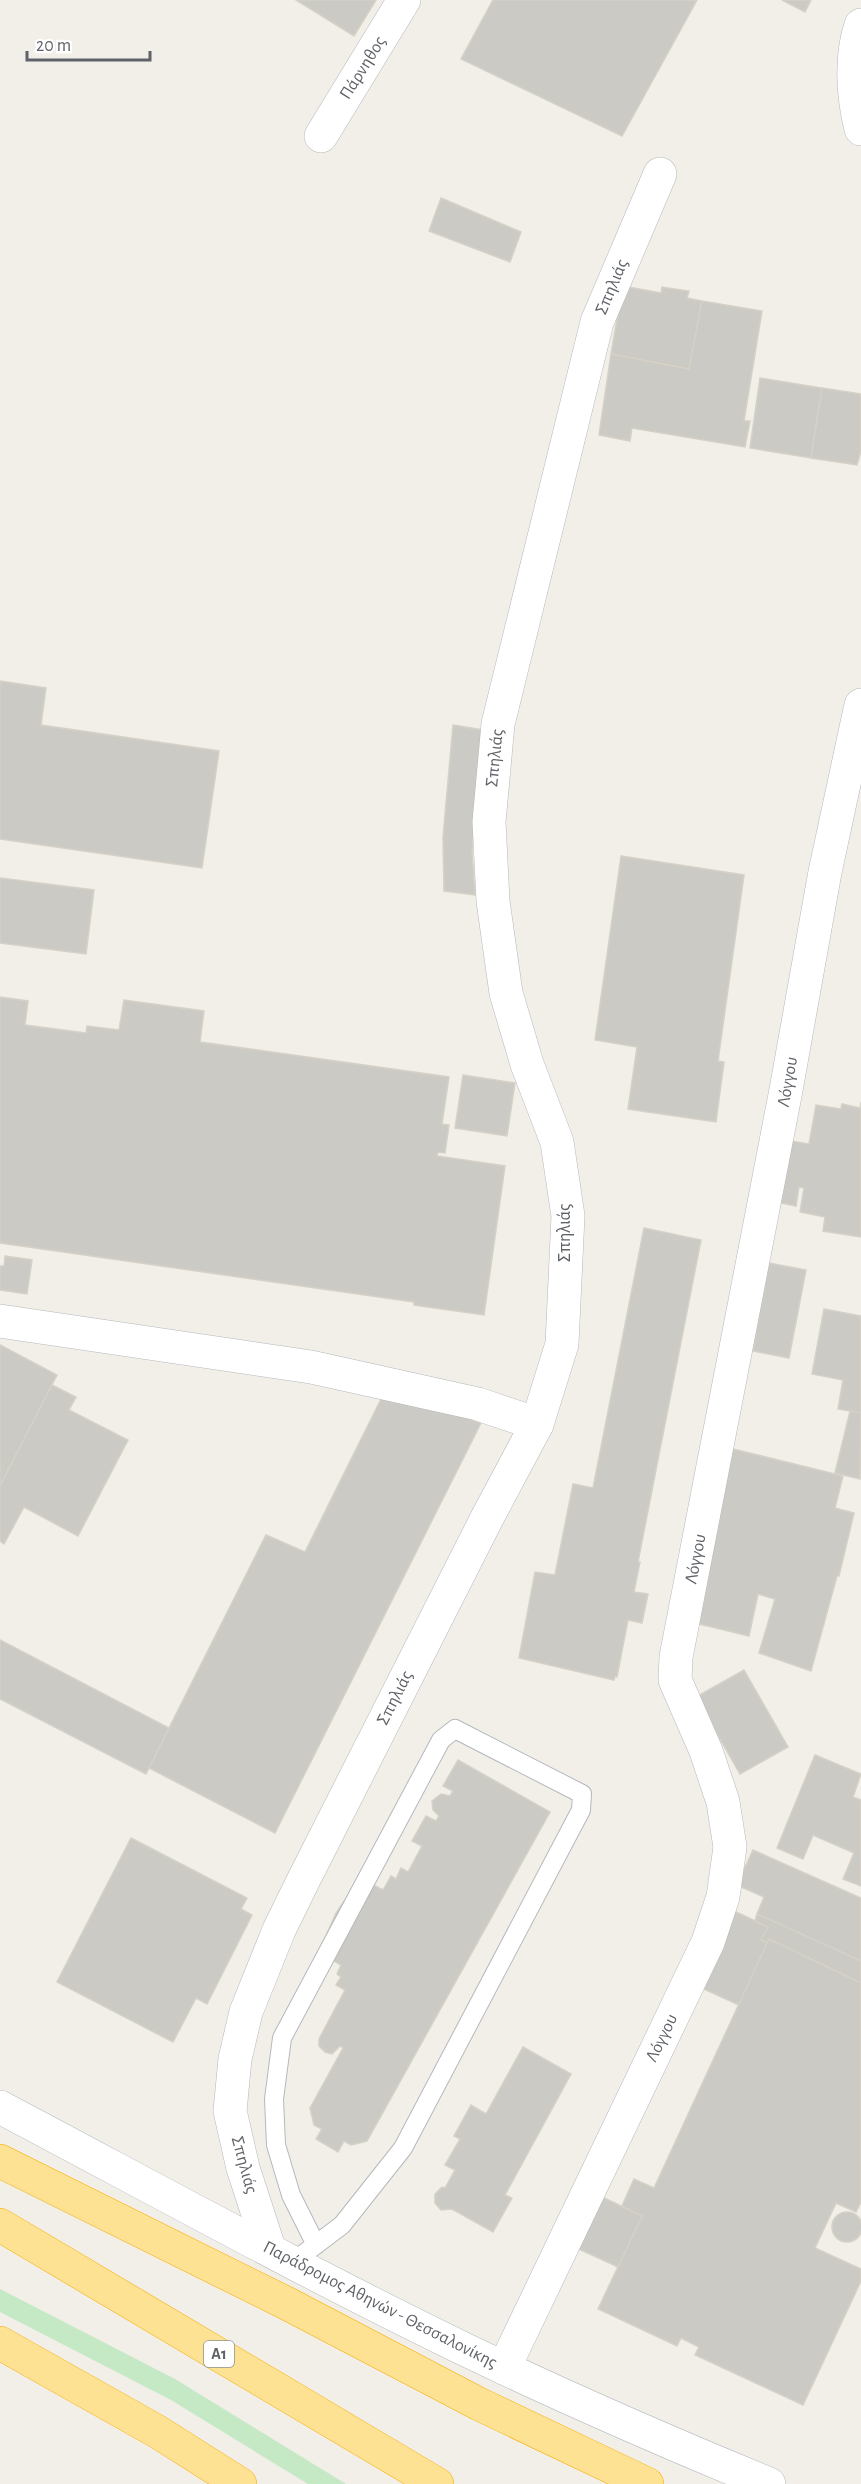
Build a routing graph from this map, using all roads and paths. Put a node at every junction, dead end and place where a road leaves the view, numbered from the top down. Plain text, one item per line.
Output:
1 (404, 0) edge
2 (861, 25) edge
3 (861, 129) edge
4 (321, 136) dead end
5 (660, 174) dead end
6 (861, 705) edge
7 (0, 1321) edge
8 (537, 1424) junction
9 (0, 2107) edge
10 (0, 2161) edge
11 (0, 2225) edge
12 (292, 2252) junction
13 (0, 2343) edge
14 (504, 2368) junction
15 (240, 2484) edge
16 (437, 2484) edge
17 (647, 2484) edge
18 (769, 2484) edge

1 - 4 street, Πάρνηθος
2 - 3 street
5 - 8 street, Σπηλιάς
6 - 14 street, Λόγγου
7 - 8 street
8 - 12 street, Σπηλιάς
9 - 12 street, Παράδρομος Αθηνών - Θεσσαλονίκης
10 - 17 highway
11 - 16 highway, Α1
12 - 12 lane
12 - 14 street, Παράδρομος Αθηνών - Θεσσαλονίκης
13 - 15 highway
14 - 18 street, Παράδρομος Αθηνών - Θεσσαλονίκης

